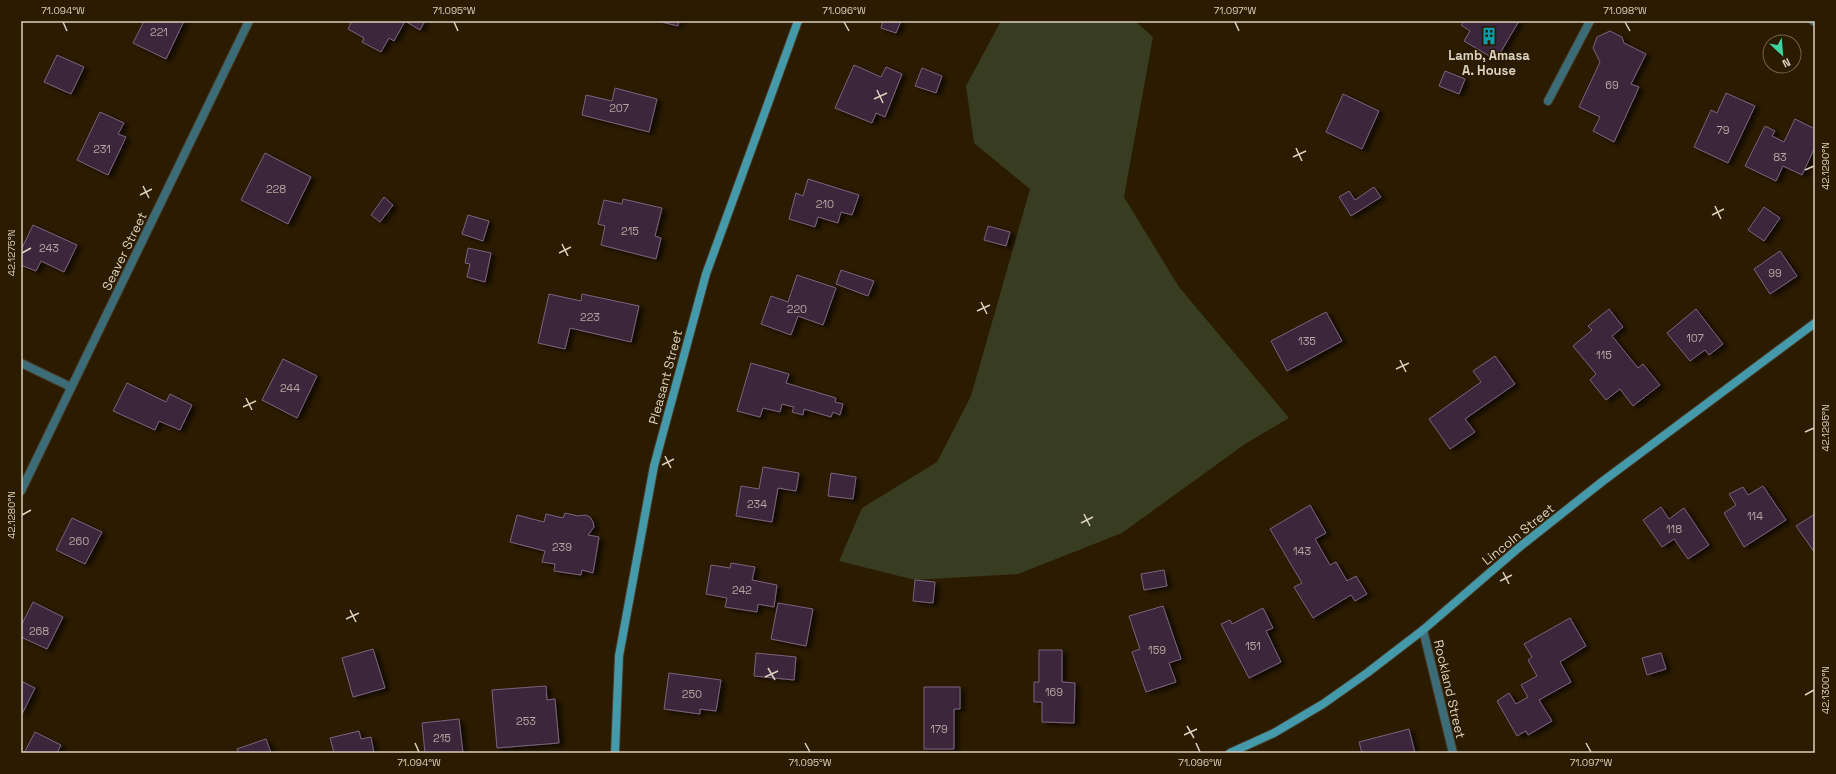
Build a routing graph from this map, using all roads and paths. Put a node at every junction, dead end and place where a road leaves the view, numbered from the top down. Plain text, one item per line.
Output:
1 (249, 21) edge
2 (798, 21) edge
3 (1590, 21) edge
4 (1548, 101) dead end
5 (1815, 323) edge
6 (21, 363) edge
7 (72, 387) junction
8 (21, 491) edge
9 (1423, 630) junction
10 (615, 753) edge
11 (1230, 753) edge
12 (1453, 753) edge

1 - 7 street, Seaver Street
2 - 10 main road, Pleasant Street
3 - 4 street
5 - 9 main road, Lincoln Street
6 - 7 street
7 - 8 street, Seaver Street
9 - 11 main road, Lincoln Street
9 - 12 street, Rockland Street

